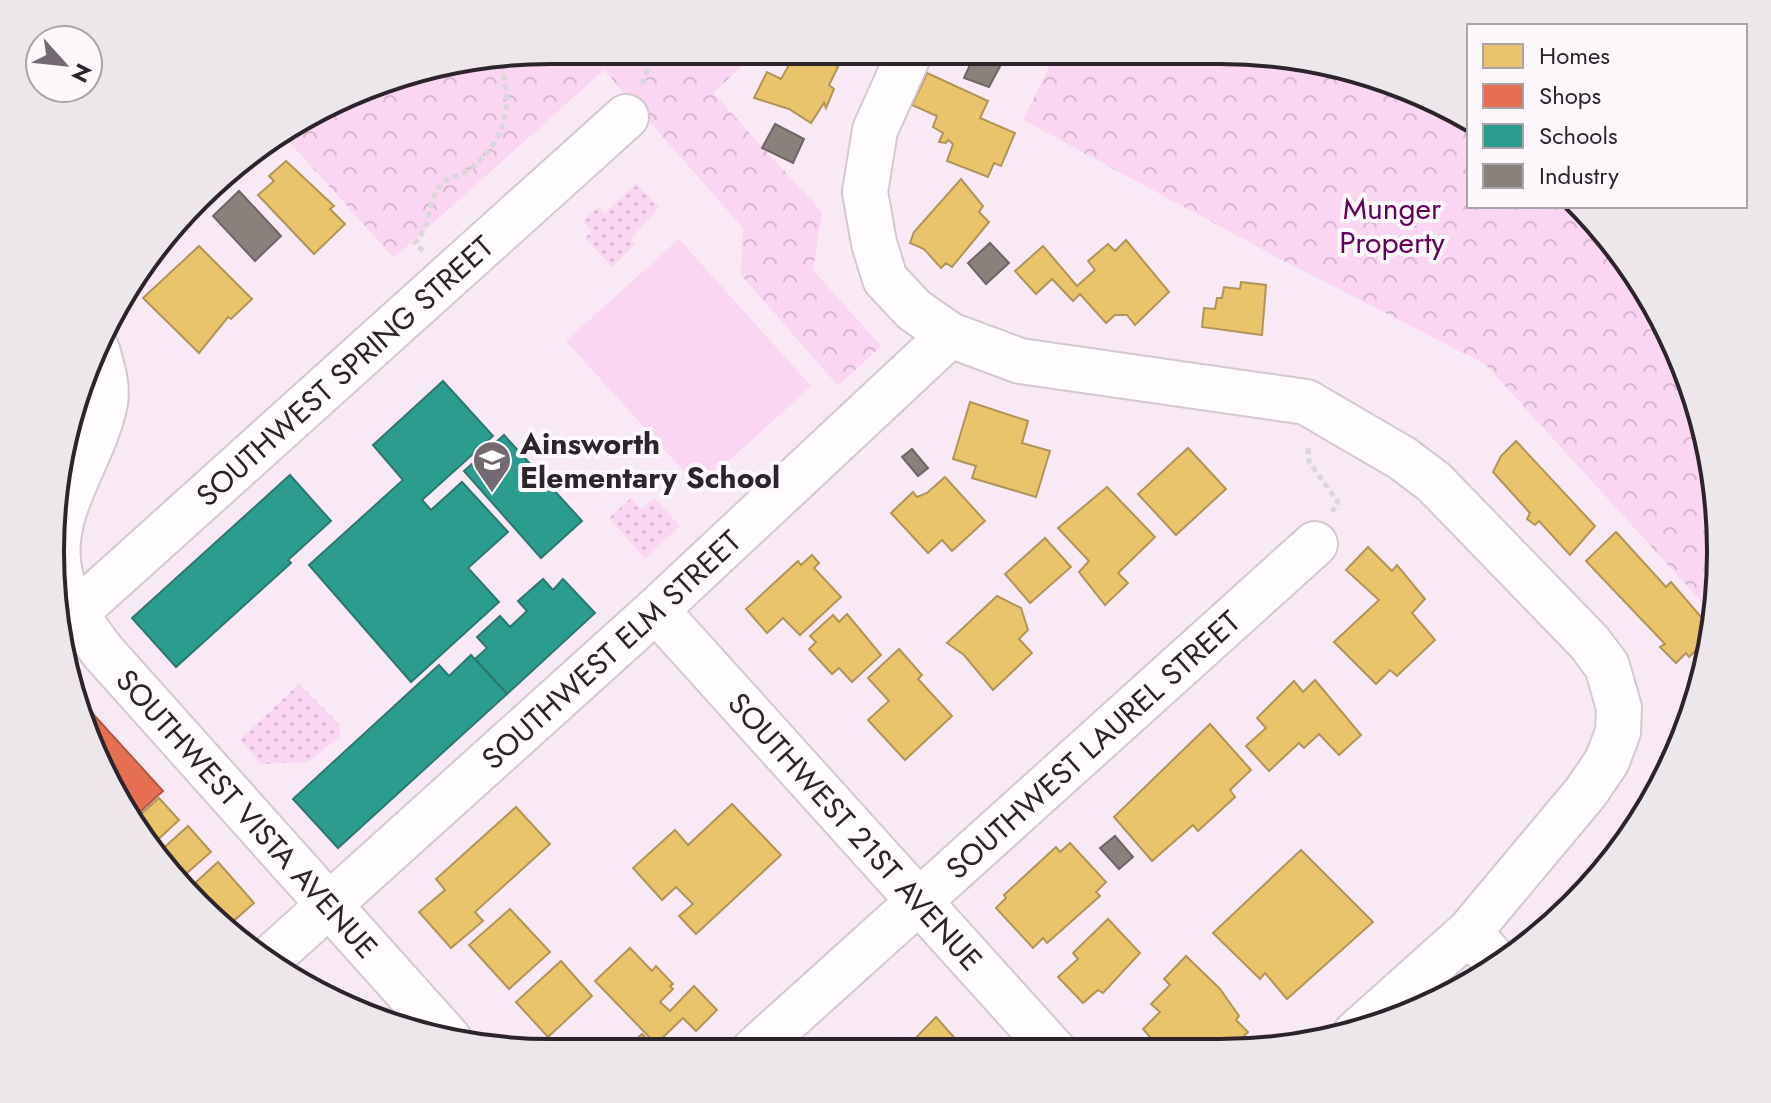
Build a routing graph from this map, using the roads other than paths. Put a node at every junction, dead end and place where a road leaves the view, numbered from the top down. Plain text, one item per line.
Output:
1 (905, 64) edge
2 (633, 105) road end
3 (950, 335) junction
4 (101, 365) edge
5 (67, 502) edge
6 (1315, 544) road end
7 (656, 610) junction
8 (69, 620) edge
9 (917, 903) junction
10 (328, 905) junction
11 (1483, 947) edge
12 (276, 953) edge
13 (1397, 1005) edge
14 (436, 1025) edge
15 (766, 1039) edge
16 (1043, 1039) edge

1 - 3 street
2 - 8 street, SOUTHWEST SPRING STREET
3 - 7 street, SOUTHWEST ELM STREET
3 - 11 street
4 - 5 street, SOUTHWEST VISTA AVENUE
6 - 9 street, SOUTHWEST LAUREL STREET
7 - 9 street, SOUTHWEST 21ST AVENUE
7 - 10 street, SOUTHWEST ELM STREET
8 - 10 street, SOUTHWEST VISTA AVENUE
9 - 15 street, SOUTHWEST LAUREL STREET
9 - 16 street, SOUTHWEST 21ST AVENUE
10 - 12 street, SOUTHWEST ELM STREET
10 - 14 street, SOUTHWEST VISTA AVENUE
11 - 13 street

